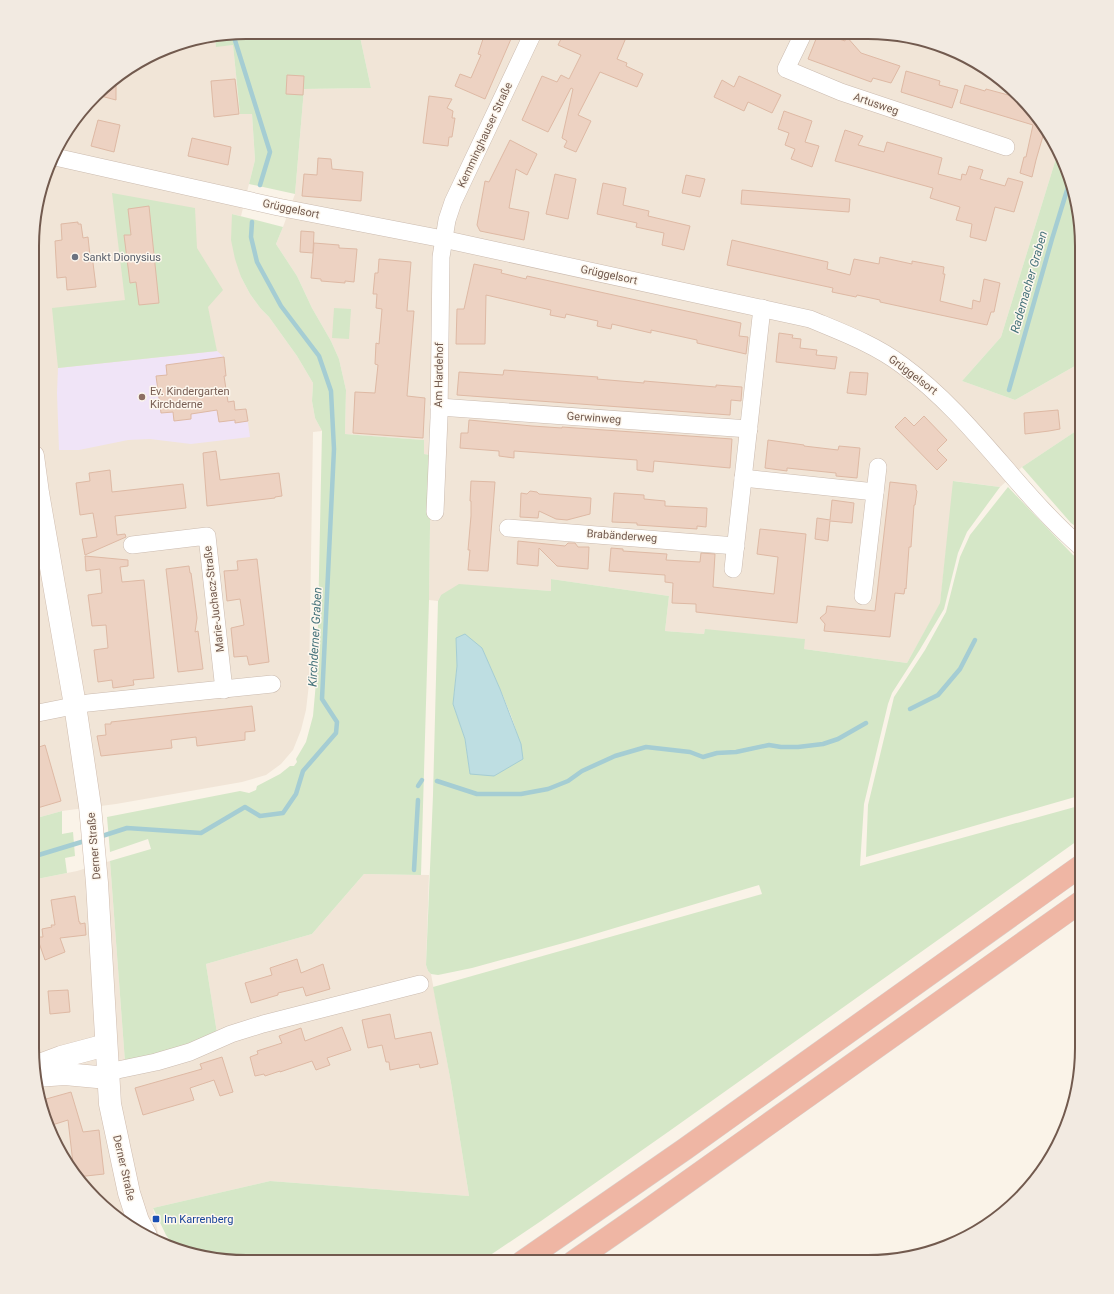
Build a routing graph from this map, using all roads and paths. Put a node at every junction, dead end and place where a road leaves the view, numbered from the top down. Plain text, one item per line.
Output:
1 (530, 39) edge
2 (801, 39) edge
3 (1006, 147) dead end
4 (59, 157) edge
5 (443, 239) junction
6 (762, 308) junction
7 (439, 407) junction
8 (749, 429) junction
9 (878, 467) dead end
10 (743, 478) junction
11 (875, 492) junction
12 (39, 499) edge
13 (435, 512) dead end
14 (508, 528) dead end
15 (1075, 542) edge
16 (132, 545) dead end
17 (736, 546) junction
18 (733, 569) dead end
19 (863, 596) dead end
20 (272, 684) dead end
21 (224, 690) junction
22 (75, 705) junction
23 (39, 713) edge
24 (1075, 870) edge
25 (1075, 906) edge
26 (420, 984) dead end
27 (106, 1045) junction
28 (40, 1065) edge
29 (108, 1075) junction
30 (41, 1076) edge
31 (140, 1225) edge
32 (532, 1255) edge
33 (583, 1255) edge

1 - 5 street, Kemminghauser Straße
2 - 3 street, Artusweg
4 - 5 street, Grüggelsort
5 - 6 street, Grüggelsort
5 - 7 street, Am Hardehof
6 - 8 street
6 - 15 street, Grüggelsort
7 - 8 street, Gerwinweg
7 - 13 street, Am Hardehof
8 - 10 street
9 - 11 street
10 - 11 street
10 - 17 street
11 - 19 street
12 - 22 main road, Derner Straße
14 - 17 street, Brabänderweg
16 - 21 street, Marie-Juchacz-Straße
17 - 18 street
20 - 21 street
21 - 22 street
22 - 23 street
22 - 27 main road, Derner Straße
24 - 32 highway
25 - 33 highway
26 - 29 street
27 - 28 main road
27 - 29 main road, Derner Straße
29 - 30 main road
29 - 31 main road, Derner Straße

